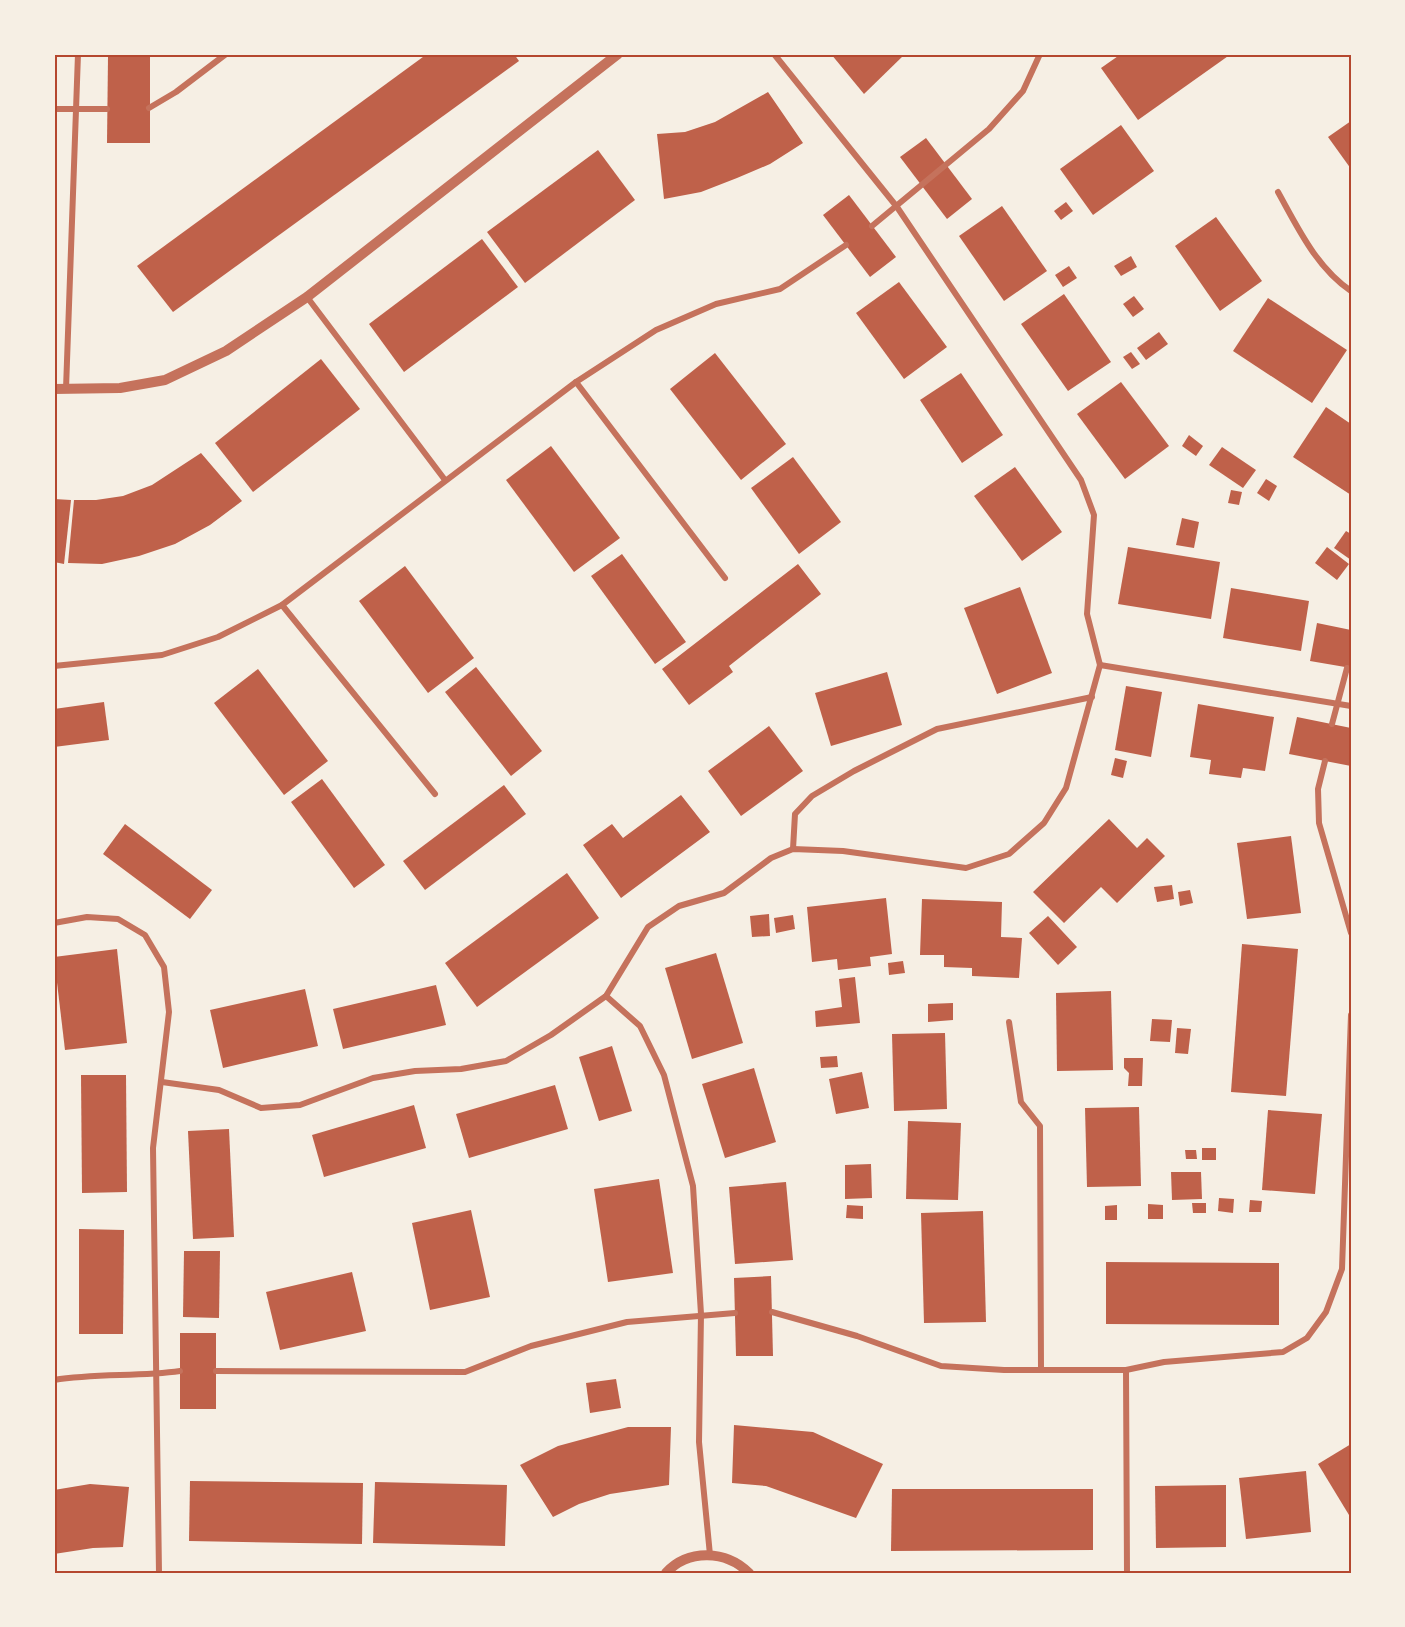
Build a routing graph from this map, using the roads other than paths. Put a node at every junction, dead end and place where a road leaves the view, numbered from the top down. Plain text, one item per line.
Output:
1 (78, 54) edge
2 (226, 54) edge
3 (618, 54) edge
4 (774, 54) edge
5 (1040, 54) edge
6 (74, 108) junction
7 (149, 108) dead end
8 (56, 109) edge
9 (107, 109) dead end
10 (1278, 192) dead end
11 (897, 207) junction
12 (872, 226) dead end
13 (846, 245) dead end
14 (1351, 291) edge
15 (307, 297) junction
16 (576, 382) junction
17 (54, 388) edge
18 (66, 390) junction
19 (445, 480) junction
20 (725, 578) dead end
21 (282, 605) junction
22 (1100, 665) junction
23 (54, 666) edge
24 (1347, 668) dead end
25 (1092, 697) junction
26 (1335, 704) junction
27 (1351, 706) edge
28 (1332, 724) dead end
29 (1325, 761) dead end
30 (435, 794) dead end
31 (793, 849) junction
32 (54, 923) edge
33 (1351, 933) edge
34 (606, 996) junction
35 (1351, 1015) edge
36 (1009, 1022) dead end
37 (162, 1082) junction
38 (772, 1312) dead end
39 (735, 1313) dead end
40 (701, 1314) junction
41 (1041, 1370) junction
42 (1126, 1370) junction
43 (180, 1371) dead end
44 (216, 1371) dead end
45 (156, 1375) junction
46 (54, 1380) edge
47 (710, 1555) junction
48 (159, 1573) edge
49 (666, 1573) edge
50 (748, 1573) edge
51 (1127, 1573) edge

1 - 6 street
2 - 7 street
3 - 15 street
4 - 11 street
5 - 11 street
6 - 8 street
6 - 9 street
6 - 18 street
10 - 14 street
11 - 12 street
11 - 22 street
13 - 16 street
15 - 18 street
15 - 19 street
16 - 19 street
16 - 20 street
17 - 18 street
19 - 21 street
21 - 23 street
21 - 30 street
22 - 25 street
22 - 26 street
24 - 26 street
25 - 31 street
25 - 31 street
26 - 27 street
26 - 28 street
29 - 33 street
31 - 34 street
32 - 37 street
34 - 37 street
34 - 40 street
35 - 42 street
36 - 41 street
37 - 45 street
38 - 41 street
39 - 40 street
40 - 44 street
40 - 47 street
41 - 42 street
42 - 51 street
43 - 45 street
45 - 46 street
45 - 48 street
47 - 49 street
47 - 50 street

